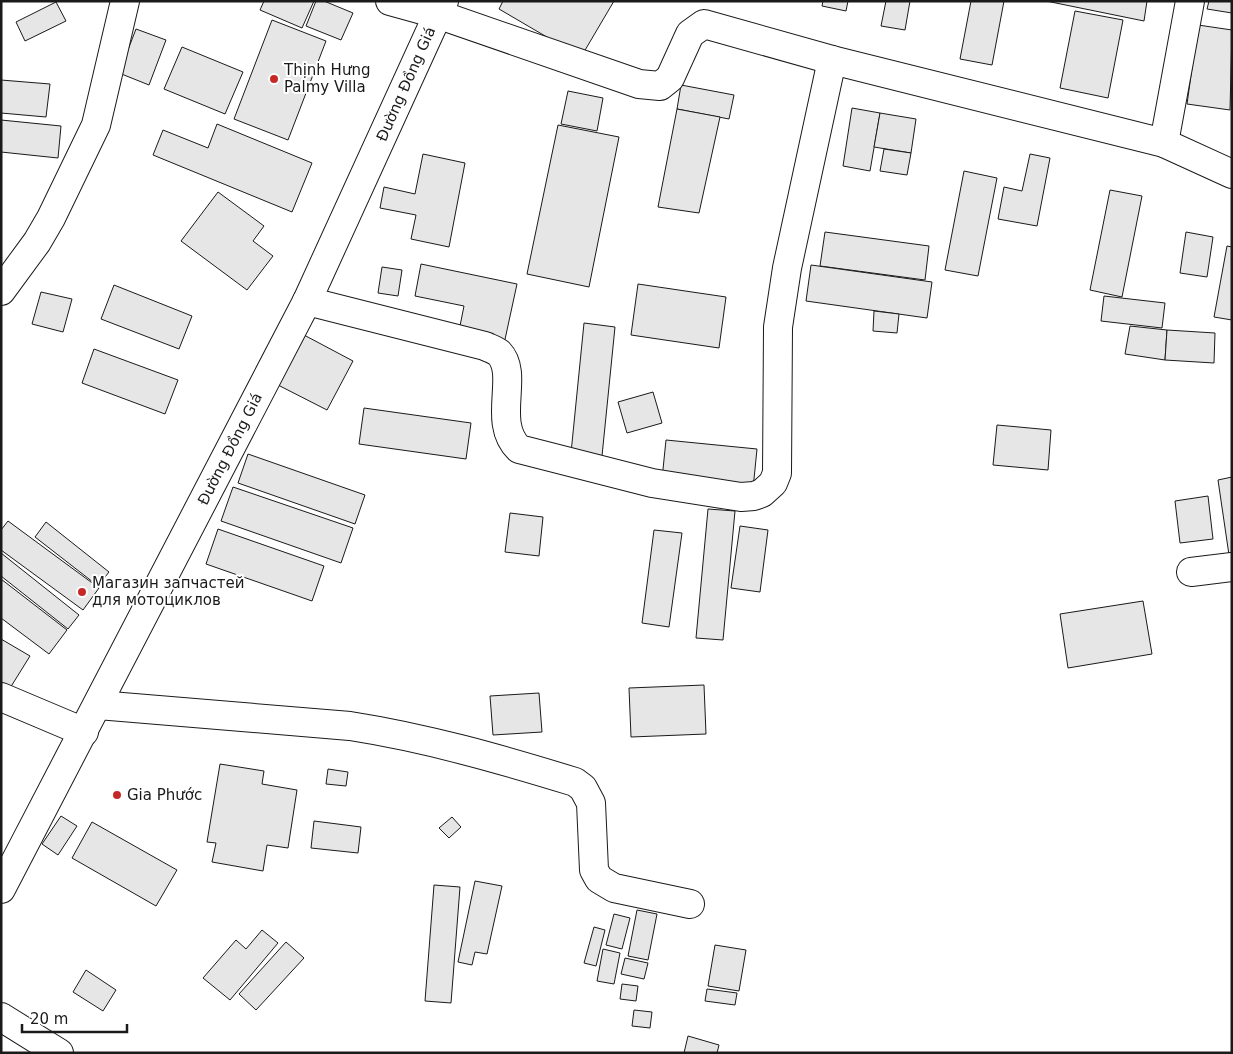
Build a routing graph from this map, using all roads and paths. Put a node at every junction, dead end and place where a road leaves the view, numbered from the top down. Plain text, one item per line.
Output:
1 (125, 1) edge
2 (390, 1) edge
3 (1190, 1) edge
4 (440, 8) edge
5 (832, 60) junction
6 (1164, 143) junction
7 (1232, 174) edge
8 (1, 291) edge
9 (307, 301) junction
10 (1232, 567) edge
11 (1191, 572) dead end
12 (1, 697) edge
13 (98, 705) junction
14 (84, 732) junction
15 (1, 889) edge
16 (690, 904) dead end
17 (1, 1017) edge
18 (59, 1053) edge

1 - 8 street
2 - 4 street
3 - 6 street
4 - 5 street
4 - 9 street, Đường Đồng Giá
5 - 6 street
5 - 9 street
6 - 7 street
9 - 13 street, Đường Đồng Giá
10 - 11 street
12 - 14 street
13 - 14 street, Đường Đồng Giá
13 - 16 street
14 - 15 street, Đường Đồng Giá
17 - 18 street

